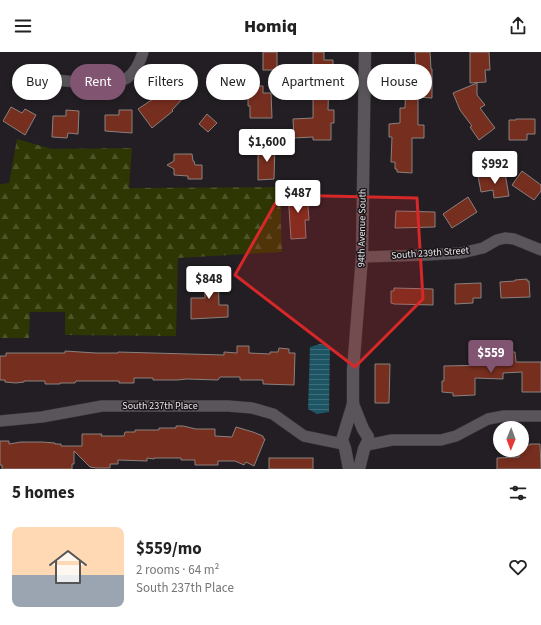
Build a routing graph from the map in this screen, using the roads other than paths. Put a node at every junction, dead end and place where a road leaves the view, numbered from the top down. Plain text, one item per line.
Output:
1 (143, 52) edge
2 (365, 52) edge
3 (62, 80) edge
4 (541, 250) edge
5 (362, 257) junction
6 (353, 404) junction
7 (541, 416) edge
8 (0, 421) edge
9 (365, 431) junction
10 (344, 440) junction
11 (392, 440) junction
12 (366, 447) junction
13 (349, 469) edge
14 (359, 469) edge

1 - 3 street
2 - 5 street, 94th Avenue South
4 - 5 street, South 239th Street
5 - 6 street, 94th Avenue South
6 - 9 street, 94th Avenue South
6 - 10 street, 94th Avenue South
7 - 11 street
8 - 10 street, South 237th Place
9 - 10 street
9 - 11 street
9 - 12 street, 94th Avenue South
10 - 12 street
10 - 13 street, 94th Avenue South
11 - 12 street
12 - 14 street, 94th Avenue South

